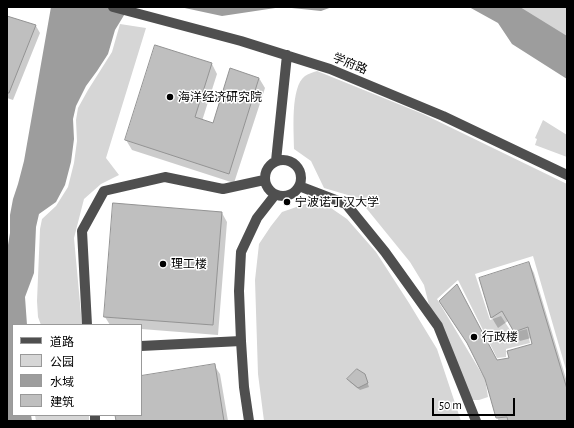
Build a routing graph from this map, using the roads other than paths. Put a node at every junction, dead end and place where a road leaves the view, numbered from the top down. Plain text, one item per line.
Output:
1 (113, 7) edge
2 (287, 55) junction
3 (276, 161) junction
4 (567, 175) edge
5 (264, 180) junction
6 (300, 186) junction
7 (275, 195) junction
8 (87, 324) edge
9 (241, 341) junction
10 (142, 346) edge
11 (249, 421) edge
12 (476, 421) edge

1 - 2 street, 学府路
2 - 3 street
2 - 4 street, 学府路
3 - 5 street
3 - 6 street
5 - 7 street
5 - 8 street
6 - 7 street
6 - 12 street
7 - 9 street
9 - 10 street
9 - 11 street

